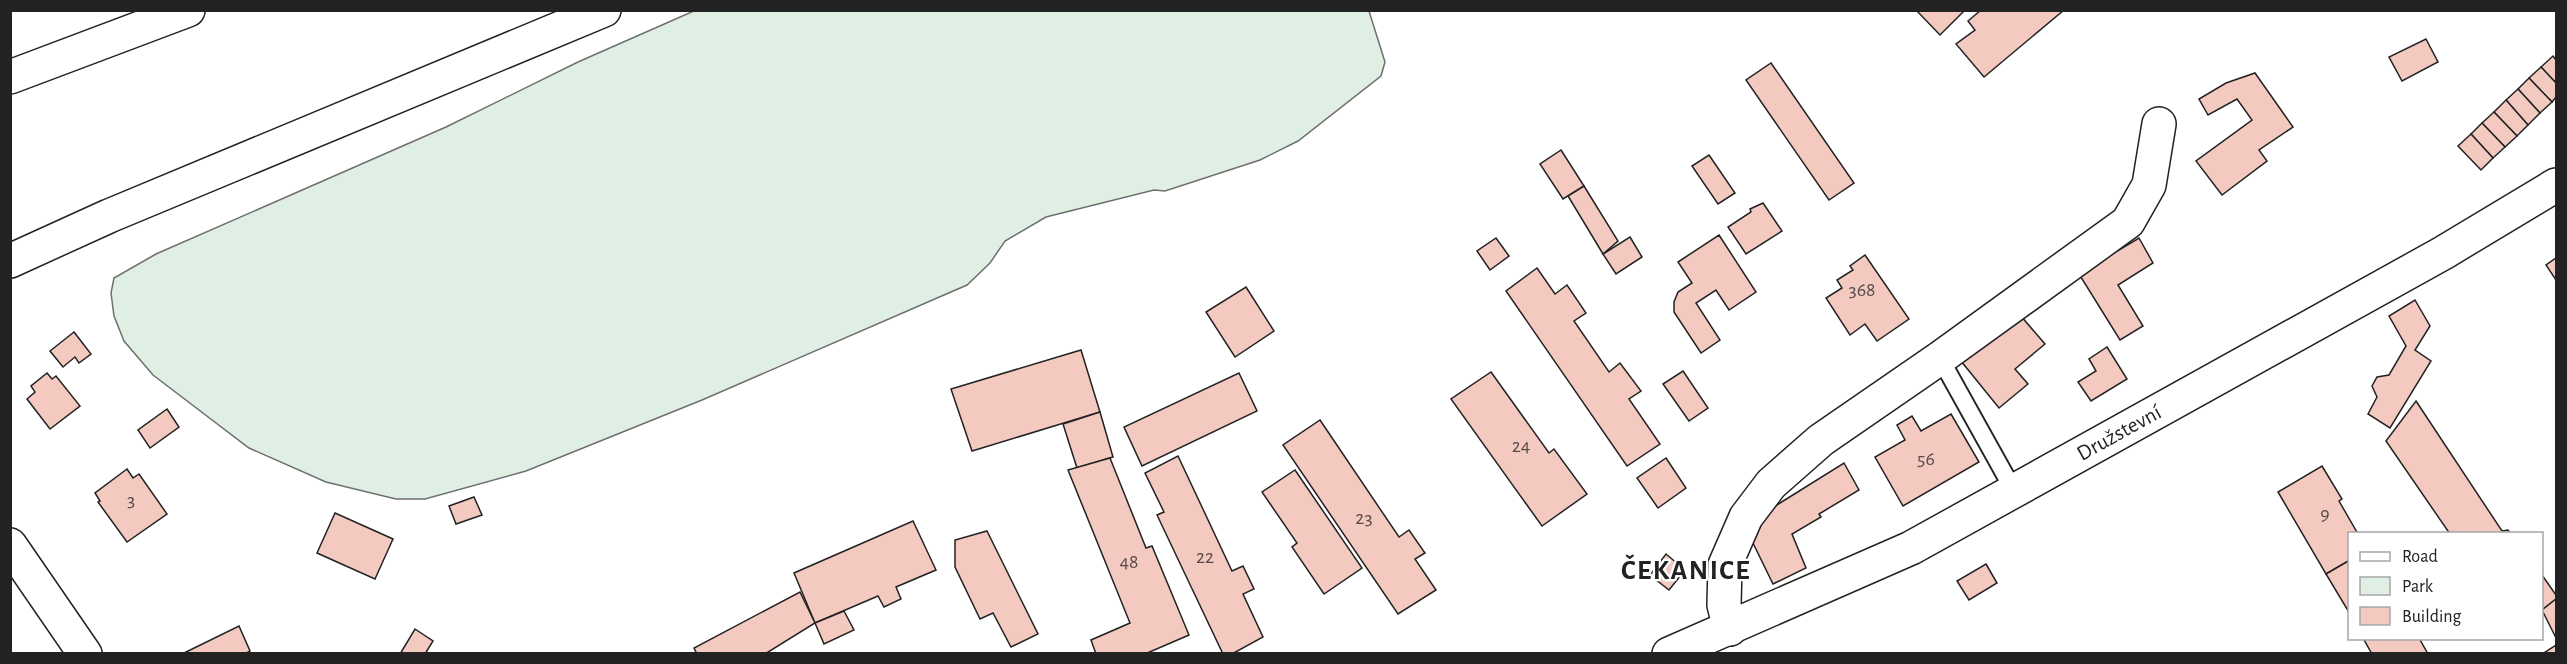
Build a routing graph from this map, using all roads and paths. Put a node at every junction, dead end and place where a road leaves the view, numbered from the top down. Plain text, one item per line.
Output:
1 (188, 10) edge
2 (604, 10) edge
3 (10, 77) edge
4 (2159, 124) dead end
5 (2556, 184) edge
6 (10, 261) edge
7 (1940, 358) junction
8 (2014, 491) junction
9 (10, 545) edge
10 (1730, 629) junction
11 (85, 654) edge
12 (1669, 654) edge

1 - 3 street
2 - 6 street
4 - 7 street
5 - 8 street, Družstevní
7 - 8 lane
7 - 10 street
8 - 10 street, Družstevní
9 - 11 street
10 - 12 street, Družstevní

